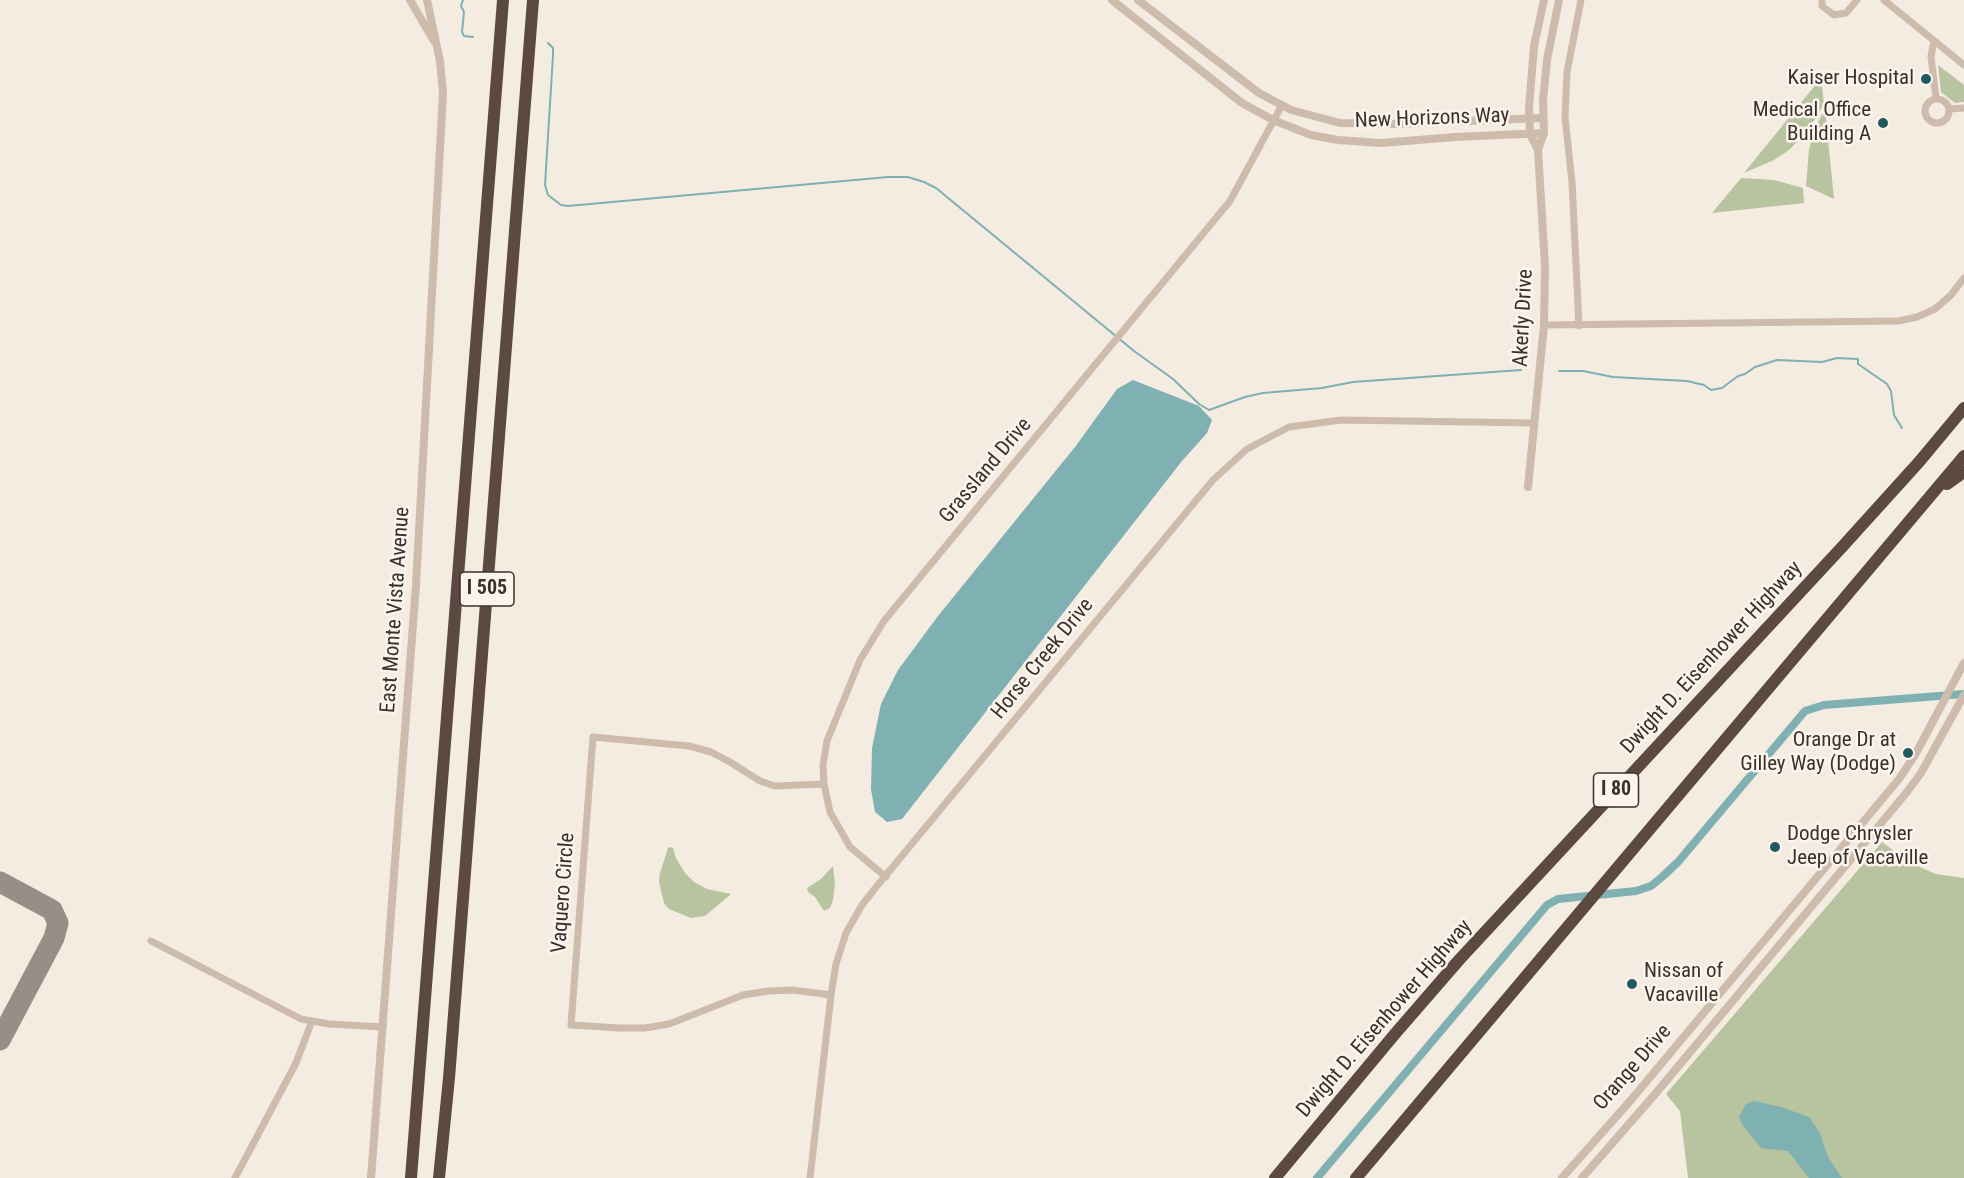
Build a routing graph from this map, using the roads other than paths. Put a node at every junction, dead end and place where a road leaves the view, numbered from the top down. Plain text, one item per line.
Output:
1 (410, 0) edge
2 (428, 0) edge
3 (533, 0) edge
4 (1112, 0) edge
5 (1138, 0) edge
6 (1544, 0) edge
7 (1559, 0) edge
8 (1581, 0) edge
9 (1822, 0) edge
10 (1857, 0) edge
11 (1884, 0) edge
12 (502, 4) edge
13 (1934, 41) junction
14 (437, 45) junction
15 (1964, 65) edge
16 (1936, 98) junction
17 (1282, 105) junction
18 (1964, 108) edge
19 (1949, 109) junction
20 (1543, 118) junction
21 (1529, 119) junction
22 (1273, 120) junction
23 (1544, 133) junction
24 (1530, 134) junction
25 (1538, 150) junction
26 (1964, 278) edge
27 (1544, 325) junction
28 (1579, 326) junction
29 (1964, 408) edge
30 (1534, 423) junction
31 (1964, 456) edge
32 (1964, 472) edge
33 (1528, 487) dead end
34 (1931, 495) junction
35 (1964, 663) edge
36 (1964, 695) edge
37 (824, 784) junction
38 (1872, 812) junction
39 (1882, 823) junction
40 (886, 877) junction
41 (152, 941) dead end
42 (831, 995) junction
43 (312, 1021) junction
44 (383, 1027) junction
45 (235, 1178) edge
46 (371, 1178) edge
47 (411, 1178) edge
48 (439, 1178) edge
49 (810, 1178) edge
50 (1275, 1178) edge
51 (1356, 1178) edge
52 (1562, 1178) edge
53 (1582, 1178) edge

1 - 14 street, East Monte Vista Avenue
2 - 14 street, East Monte Vista Avenue
3 - 48 highway, I 505
4 - 22 street, New Horizons Way
5 - 17 street, New Horizons Way
6 - 21 street, Akerly Drive
7 - 20 street, Akerly Drive
8 - 28 street
9 - 10 street
11 - 13 street
12 - 47 highway, I 505
13 - 15 street
13 - 16 street
14 - 44 street, East Monte Vista Avenue
16 - 19 street
16 - 19 street
17 - 21 street, New Horizons Way
17 - 22 street, Grassland Drive
18 - 19 street
20 - 21 street, New Horizons Way
20 - 23 street, Akerly Drive
21 - 24 street, Akerly Drive
22 - 24 street, New Horizons Way
22 - 37 street, Grassland Drive
23 - 24 street, New Horizons Way
23 - 25 street, Akerly Drive
24 - 25 street, Akerly Drive
25 - 27 street, Akerly Drive
26 - 28 street
27 - 28 street
27 - 30 street, Akerly Drive
29 - 50 highway, Dwight D. Eisenhower Highway / I 80
30 - 33 street, Akerly Drive
30 - 40 street, Horse Creek Drive
31 - 34 highway, I 80
32 - 34 highway
34 - 51 highway, I 80
35 - 38 street, Orange Drive
36 - 39 street, Orange Drive
37 - 40 street, Grassland Drive
37 - 42 street, Vaquero Circle
38 - 39 street
38 - 52 street, Orange Drive
39 - 53 street, Orange Drive
40 - 42 street, Horse Creek Drive
41 - 43 street
42 - 49 street, Horse Creek Drive
43 - 44 street
43 - 45 street
44 - 46 street, East Monte Vista Avenue

